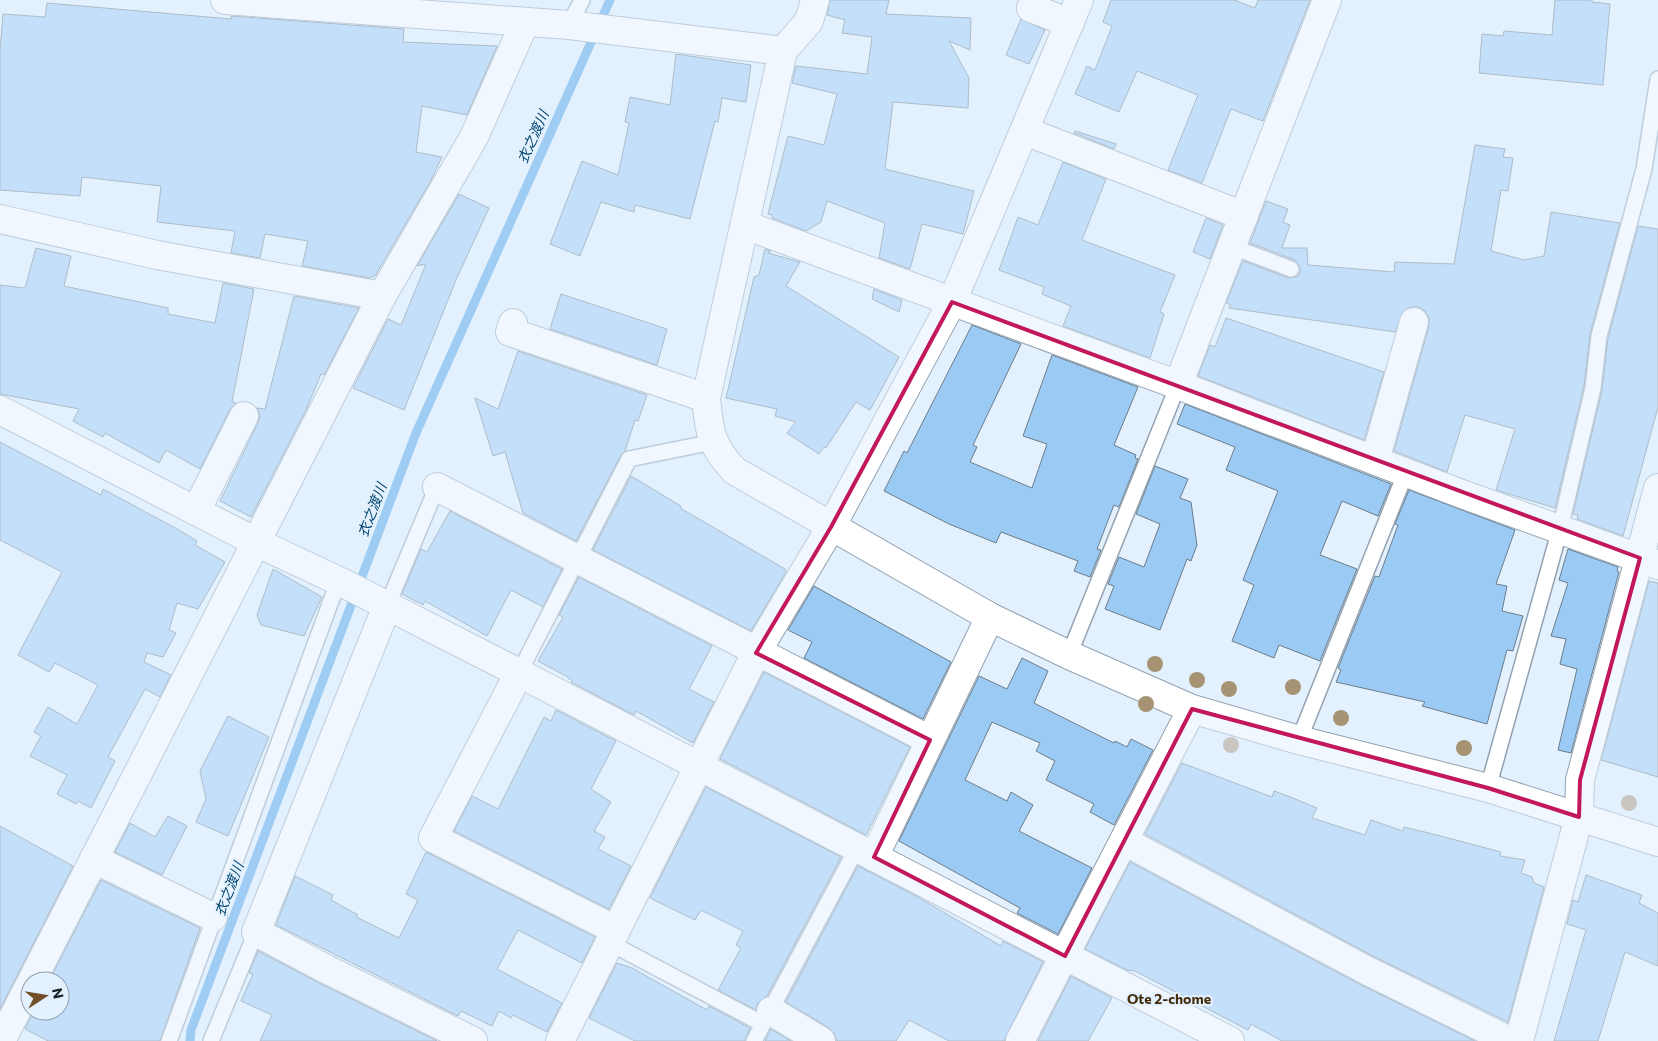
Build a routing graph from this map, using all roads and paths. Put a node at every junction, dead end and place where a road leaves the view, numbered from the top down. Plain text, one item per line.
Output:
1 (225, 0) edge
2 (582, 0) edge
3 (815, 0) edge
4 (1327, 0) edge
5 (1031, 8) dead end
6 (1075, 11) edge
7 (525, 22) junction
8 (569, 25) junction
9 (783, 51) junction
10 (1658, 79) edge
11 (1025, 131) junction
12 (1654, 140) edge
13 (1244, 216) junction
14 (0, 219) edge
15 (745, 225) junction
16 (1232, 247) junction
17 (1291, 269) dead end
18 (382, 296) junction
19 (952, 302) junction
20 (1414, 322) dead end
21 (513, 323) dead end
22 (1178, 385) junction
23 (706, 398) junction
24 (0, 410) edge
25 (244, 416) dead end
26 (713, 442) junction
27 (1375, 460) junction
28 (1406, 472) junction
29 (437, 487) joint
30 (1658, 488) edge
31 (196, 511) junction
32 (831, 527) junction
33 (1560, 529) junction
34 (256, 542) junction
35 (577, 560) junction
36 (1649, 561) edge
37 (342, 583) junction
38 (384, 604) junction
39 (990, 617) junction
40 (756, 653) junction
41 (1069, 655) junction
42 (520, 673) junction
43 (1192, 709) junction
44 (930, 740) junction
45 (1299, 740) junction
46 (699, 766) junction
47 (1488, 788) junction
48 (1579, 817) junction
49 (1124, 841) junction
50 (1658, 842) edge
51 (865, 853) junction
52 (94, 859) junction
53 (213, 917) junction
54 (256, 932) junction
55 (613, 937) junction
56 (1065, 956) junction
57 (767, 1018) junction
58 (0, 1041) edge
59 (169, 1041) edge
60 (211, 1041) edge
61 (473, 1041) edge
62 (560, 1041) edge
63 (754, 1041) edge
64 (821, 1041) edge
65 (1020, 1041) edge
66 (1230, 1041) edge
67 (1510, 1041) edge
68 (1519, 1041) edge

1 - 7 street
2 - 8 lane
3 - 9 street
4 - 13 street
5 - 6 street
6 - 11 street
7 - 8 street
7 - 18 street
8 - 9 street
9 - 15 street
10 - 12 lane
11 - 13 street
11 - 19 street
12 - 33 lane
13 - 16 street
14 - 18 street
15 - 19 street
15 - 23 street
16 - 17 lane
16 - 22 street
18 - 34 street
19 - 22 street
19 - 32 street
20 - 27 street
21 - 23 street
22 - 27 street
22 - 41 lane
23 - 26 street
24 - 31 street
25 - 31 street
26 - 32 street
26 - 35 lane
27 - 28 street
28 - 33 street
28 - 45 lane
29 - 35 street
29 - 38 lane
30 - 36 street
31 - 34 street
32 - 39 street
32 - 40 street
33 - 36 street
33 - 47 lane
34 - 37 street
34 - 52 street
35 - 40 street
35 - 42 lane
36 - 48 street
37 - 38 street
37 - 53 lane
38 - 42 street
38 - 54 street
39 - 41 street
39 - 44 street
40 - 44 street
40 - 46 street
41 - 43 street
42 - 46 street
42 - 55 street
43 - 45 street
43 - 49 street
44 - 51 street
45 - 47 street
46 - 51 street
46 - 55 street
47 - 48 street
48 - 50 street
48 - 68 street
49 - 56 street
49 - 67 street
51 - 56 street
51 - 57 lane
52 - 53 street
52 - 58 street
53 - 59 lane
54 - 60 lane
54 - 61 street
55 - 57 lane
55 - 62 street
56 - 65 street
56 - 66 street
57 - 63 lane
57 - 64 street

